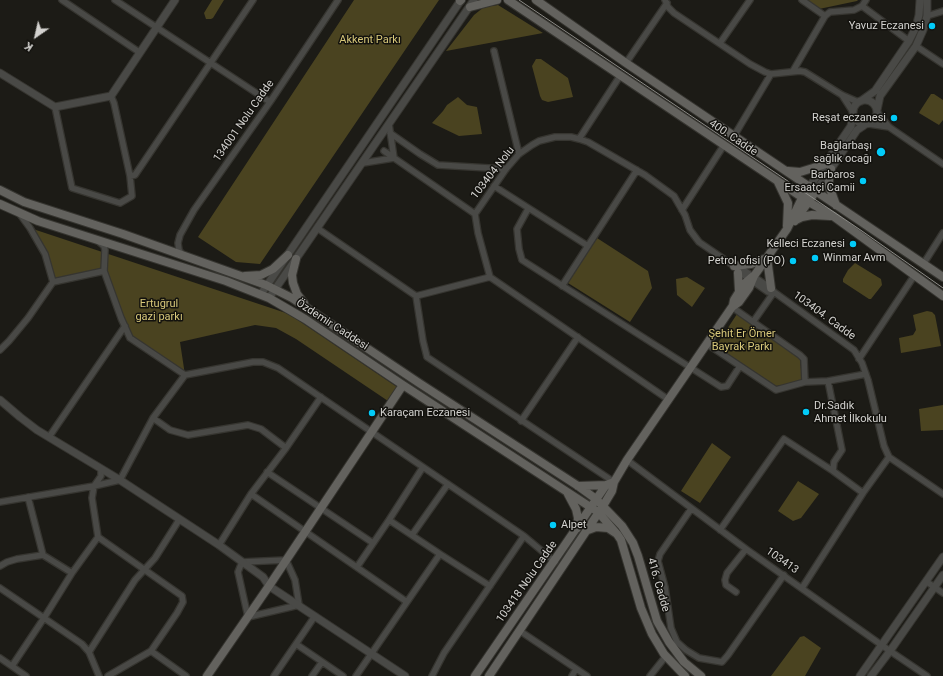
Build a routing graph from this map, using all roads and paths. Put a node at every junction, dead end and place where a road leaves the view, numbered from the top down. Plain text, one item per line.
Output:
1 (62, 0) edge
2 (115, 0) edge
3 (175, 0) edge
4 (253, 0) edge
5 (338, 0) edge
6 (461, 0) edge
7 (497, 0) edge
8 (508, 0) edge
9 (536, 0) edge
10 (750, 0) edge
11 (802, 0) edge
12 (866, 0) edge
13 (920, 0) edge
14 (927, 0) edge
15 (666, 2) edge
16 (472, 3) edge
17 (862, 6) junction
18 (943, 11) edge
19 (825, 16) junction
20 (927, 16) junction
21 (157, 27) junction
22 (720, 43) junction
23 (912, 43) junction
24 (494, 51) dead end
25 (140, 52) junction
26 (626, 62) junction
27 (210, 63) junction
28 (943, 64) edge
29 (793, 71) junction
30 (0, 74) edge
31 (771, 74) junction
32 (620, 76) junction
33 (842, 95) junction
34 (111, 96) junction
35 (860, 101) junction
36 (270, 102) junction
37 (55, 107) junction
38 (877, 111) junction
39 (853, 114) junction
40 (389, 124) junction
41 (868, 124) junction
42 (889, 127) junction
43 (390, 133) junction
44 (734, 136) junction
45 (579, 139) junction
46 (724, 145) junction
47 (384, 151) dead end
48 (519, 154) junction
49 (394, 158) junction
50 (363, 163) junction
51 (943, 164) edge
52 (828, 166) junction
53 (506, 169) junction
54 (637, 170) junction
55 (786, 171) junction
56 (130, 176) junction
57 (778, 181) junction
58 (494, 186) junction
59 (813, 189) junction
60 (0, 190) edge
61 (805, 200) junction
62 (0, 204) edge
63 (837, 206) junction
64 (528, 209) junction
65 (682, 210) junction
66 (20, 213) junction
67 (475, 214) junction
68 (833, 216) junction
69 (796, 221) junction
70 (318, 228) junction
71 (787, 229) junction
72 (943, 233) edge
73 (97, 240) junction
74 (588, 246) junction
75 (118, 247) junction
76 (106, 254) junction
77 (288, 255) junction
78 (183, 256) junction
79 (767, 258) junction
80 (296, 259) junction
81 (924, 263) junction
82 (736, 269) junction
83 (104, 271) junction
84 (241, 276) junction
85 (914, 276) junction
86 (490, 277) junction
87 (943, 277) edge
88 (752, 279) junction
89 (53, 282) junction
90 (266, 285) junction
91 (562, 286) junction
92 (275, 289) junction
93 (772, 290) junction
94 (739, 292) junction
95 (261, 294) junction
96 (416, 296) junction
97 (943, 296) edge
98 (269, 298) junction
99 (732, 307) junction
100 (308, 308) junction
101 (753, 322) junction
102 (125, 326) junction
103 (578, 337) junction
104 (707, 344) junction
105 (0, 350) edge
106 (859, 359) junction
107 (740, 366) junction
108 (690, 367) junction
109 (866, 374) junction
110 (185, 375) junction
111 (828, 381) junction
112 (805, 382) junction
113 (403, 385) junction
114 (320, 397) junction
115 (0, 400) edge
116 (669, 400) junction
117 (153, 418) junction
118 (521, 420) junction
119 (371, 432) junction
120 (49, 437) junction
121 (286, 448) junction
122 (889, 457) junction
123 (628, 460) junction
124 (423, 467) junction
125 (101, 469) junction
126 (833, 471) junction
127 (267, 472) junction
128 (120, 480) junction
129 (610, 483) junction
130 (448, 484) junction
131 (94, 486) junction
132 (578, 486) junction
133 (560, 487) junction
134 (863, 493) junction
135 (252, 494) junction
136 (943, 494) edge
137 (609, 495) junction
138 (28, 497) junction
139 (596, 500) junction
140 (0, 502) edge
141 (591, 507) junction
142 (321, 508) junction
143 (601, 509) junction
144 (691, 509) junction
145 (613, 515) junction
146 (179, 520) junction
147 (389, 520) junction
148 (577, 528) junction
149 (588, 530) junction
150 (720, 530) junction
151 (305, 532) junction
152 (617, 534) junction
153 (412, 535) junction
154 (524, 536) junction
155 (98, 537) junction
156 (373, 543) junction
157 (219, 545) junction
158 (746, 548) junction
159 (440, 554) junction
160 (43, 555) junction
161 (943, 557) edge
162 (286, 560) junction
163 (242, 562) junction
164 (555, 562) junction
165 (0, 566) edge
166 (357, 566) junction
167 (144, 569) junction
168 (72, 573) junction
169 (784, 575) junction
170 (943, 576) edge
171 (926, 582) junction
172 (270, 586) junction
173 (490, 586) junction
174 (935, 587) junction
175 (0, 588) edge
176 (802, 588) junction
177 (736, 592) dead end
178 (943, 593) edge
179 (407, 602) junction
180 (299, 605) junction
181 (315, 616) junction
182 (248, 617) junction
183 (44, 618) junction
184 (520, 631) junction
185 (296, 644) junction
186 (882, 646) junction
187 (151, 651) junction
188 (890, 651) junction
189 (89, 652) junction
190 (371, 653) junction
191 (666, 656) junction
192 (0, 658) edge
193 (322, 662) junction
194 (12, 666) junction
195 (576, 669) junction
196 (26, 676) edge
197 (99, 676) edge
198 (108, 676) edge
199 (186, 676) edge
200 (207, 676) edge
201 (274, 676) edge
202 (312, 676) edge
203 (343, 676) edge
204 (356, 676) edge
205 (405, 676) edge
206 (432, 676) edge
207 (475, 676) edge
208 (489, 676) edge
209 (572, 676) edge
210 (587, 676) edge
211 (650, 676) edge
212 (685, 676) edge
213 (701, 676) edge
214 (860, 676) edge
215 (871, 676) edge
216 (927, 676) edge

1 - 25 street
2 - 21 street
3 - 21 street
4 - 27 street
5 - 36 street, 134001 Nolu Cadde
6 - 77 street
7 - 16 main road
8 - 32 main road, 400. Cadde
9 - 26 main road, 400. Cadde
10 - 22 street
11 - 19 street
12 - 17 street
13 - 23 street
14 - 20 street
15 - 22 street
15 - 26 street
16 - 40 street
17 - 19 street
17 - 23 street
18 - 20 street
19 - 29 street
20 - 23 street
21 - 25 street
21 - 27 street
22 - 31 street
23 - 28 street
23 - 35 street
23 - 38 street
24 - 48 street
25 - 34 street
26 - 44 main road, 400. Cadde
27 - 36 street
27 - 56 street
29 - 31 street
29 - 33 street
30 - 37 street
31 - 44 street
32 - 45 street
32 - 46 main road, 400. Cadde
33 - 35 street
33 - 39 street
34 - 37 street
34 - 56 street
35 - 38 street
35 - 39 street
36 - 78 street, 134001 Nolu Cadde
37 - 56 street
38 - 41 street
38 - 42 street
39 - 41 street
39 - 52 street
40 - 43 street
40 - 50 street
41 - 42 street
41 - 52 street
42 - 51 street
43 - 49 street
43 - 53 street
44 - 55 main road, 400. Cadde
45 - 48 street, 103404 Nolu
45 - 54 street, 103404 Nolu
46 - 57 main road, 400. Cadde
46 - 65 street
47 - 49 street
48 - 53 street, 103404 Nolu
49 - 50 street
49 - 67 street
50 - 70 street
52 - 55 main road
52 - 59 street
52 - 63 main road
53 - 58 street, 103404 Nolu
54 - 65 street, 103404 Nolu
54 - 74 street
55 - 59 main road, 400. Cadde
57 - 61 main road, 400. Cadde
57 - 71 main road
58 - 64 street
58 - 67 street, 103404 Nolu
59 - 61 main road
59 - 63 main road, 400. Cadde
60 - 78 main road, Özdemir Caddesi
61 - 68 main road, 400. Cadde
61 - 69 main road
61 - 71 main road
62 - 66 main road, Özdemir Caddesi
63 - 81 main road, 400. Cadde
64 - 74 street
64 - 91 street
65 - 82 street, 103404 Nolu
66 - 73 main road, Özdemir Caddesi
66 - 89 street
67 - 86 street, 103404 Nolu
68 - 69 main road
68 - 85 main road, 400. Cadde
69 - 71 main road
70 - 80 street
70 - 96 street
71 - 79 main road
72 - 81 street
73 - 75 main road, Özdemir Caddesi
73 - 76 street
74 - 91 street
75 - 76 street
75 - 95 main road, Özdemir Caddesi
76 - 83 street
77 - 84 main road
77 - 90 street
78 - 84 main road, Özdemir Caddesi
79 - 82 main road
79 - 88 main road
79 - 93 main road
80 - 92 street
80 - 100 main road
81 - 87 main road, 400. Cadde
82 - 88 street, 103404. Cadde
82 - 94 main road
83 - 89 street
83 - 102 street
84 - 90 main road, Özdemir Caddesi
85 - 97 main road, 400. Cadde
85 - 106 street
86 - 96 street
86 - 103 street
88 - 93 street, 103404. Cadde
88 - 94 main road
88 - 99 main road
89 - 105 street
90 - 92 main road, Özdemir Caddesi
90 - 95 street
91 - 108 street
92 - 98 street
92 - 100 main road, Özdemir Caddesi
93 - 101 street
93 - 106 street, 103404. Cadde
94 - 99 main road
95 - 98 main road, Özdemir Caddesi
96 - 118 street
98 - 113 main road, Özdemir Caddesi
99 - 101 street
99 - 104 main road
100 - 132 main road, Özdemir Caddesi
101 - 112 street
102 - 110 street
102 - 120 street
103 - 116 street
103 - 118 street
104 - 107 street
104 - 108 main road
106 - 109 street, 103404. Cadde
107 - 108 street
107 - 112 street
108 - 116 main road
109 - 111 street
109 - 122 street, 103404. Cadde
110 - 114 street
110 - 117 street
111 - 112 street
111 - 126 street
113 - 119 main road
113 - 133 main road, Özdemir Caddesi
114 - 119 street
114 - 121 street
115 - 120 street
116 - 123 main road
117 - 121 street
117 - 128 street
118 - 129 street
119 - 124 street
119 - 142 main road
120 - 125 street
121 - 127 street
122 - 134 street
122 - 136 street
123 - 129 main road
123 - 144 street, 103413
124 - 130 street
124 - 147 street
125 - 128 street
125 - 131 street
126 - 134 street
126 - 150 street
127 - 135 street
127 - 142 street
128 - 131 street
128 - 146 street
129 - 132 main road
129 - 137 main road
129 - 139 main road, 103418 Nolu Cadde
130 - 153 street
130 - 154 street
131 - 138 street
131 - 155 street
132 - 139 main road, Özdemir Caddesi
133 - 141 main road, Özdemir Caddesi
133 - 148 main road
134 - 176 street
135 - 151 street
135 - 157 street
137 - 143 main road
137 - 145 main road
138 - 140 street
138 - 160 street
139 - 141 main road, 103418 Nolu Cadde
139 - 143 main road, 416. Cadde
141 - 143 main road, Özdemir Caddesi
141 - 148 main road, 103418 Nolu Cadde
142 - 151 main road
142 - 156 street
143 - 145 main road, 416. Cadde
143 - 149 main road
143 - 152 main road, Özdemir Caddesi
144 - 150 street, 103413
144 - 169 street
145 - 213 main road, 416. Cadde
146 - 157 street
146 - 167 street
147 - 153 street
147 - 156 street
148 - 164 main road, 103418 Nolu Cadde
149 - 152 main road
149 - 184 main road
150 - 158 street, 103413
151 - 162 main road
151 - 166 street
152 - 191 main road, Özdemir Caddesi
153 - 159 street
154 - 164 street
154 - 173 street
155 - 167 street
155 - 168 street
156 - 166 street
157 - 163 street
158 - 169 street, 103413
158 - 177 street
159 - 173 street
159 - 179 street
160 - 165 street
160 - 168 street
161 - 171 street
162 - 163 street
162 - 172 main road
162 - 180 street
163 - 172 street
163 - 182 street
164 - 207 main road, 103418 Nolu Cadde
166 - 179 street
167 - 187 street
167 - 189 street
168 - 183 street
169 - 176 street, 103413
170 - 174 street
171 - 174 street
171 - 186 street
172 - 180 street
172 - 182 main road
173 - 206 street
174 - 178 street
174 - 188 street
175 - 183 street
176 - 186 street, 103413
179 - 190 street
180 - 181 street
180 - 182 street
181 - 185 street
181 - 190 street
182 - 200 main road
183 - 189 street
183 - 194 street
184 - 195 street
184 - 208 main road
185 - 193 street
185 - 201 street
186 - 188 street, 103413
186 - 214 street
187 - 198 street
187 - 199 street
188 - 215 street
188 - 216 street, 103413
189 - 197 street
190 - 204 street
190 - 205 street
191 - 211 street
191 - 212 main road, Özdemir Caddesi
192 - 194 street
193 - 202 street
193 - 203 street
194 - 196 street
195 - 209 street
195 - 210 street

